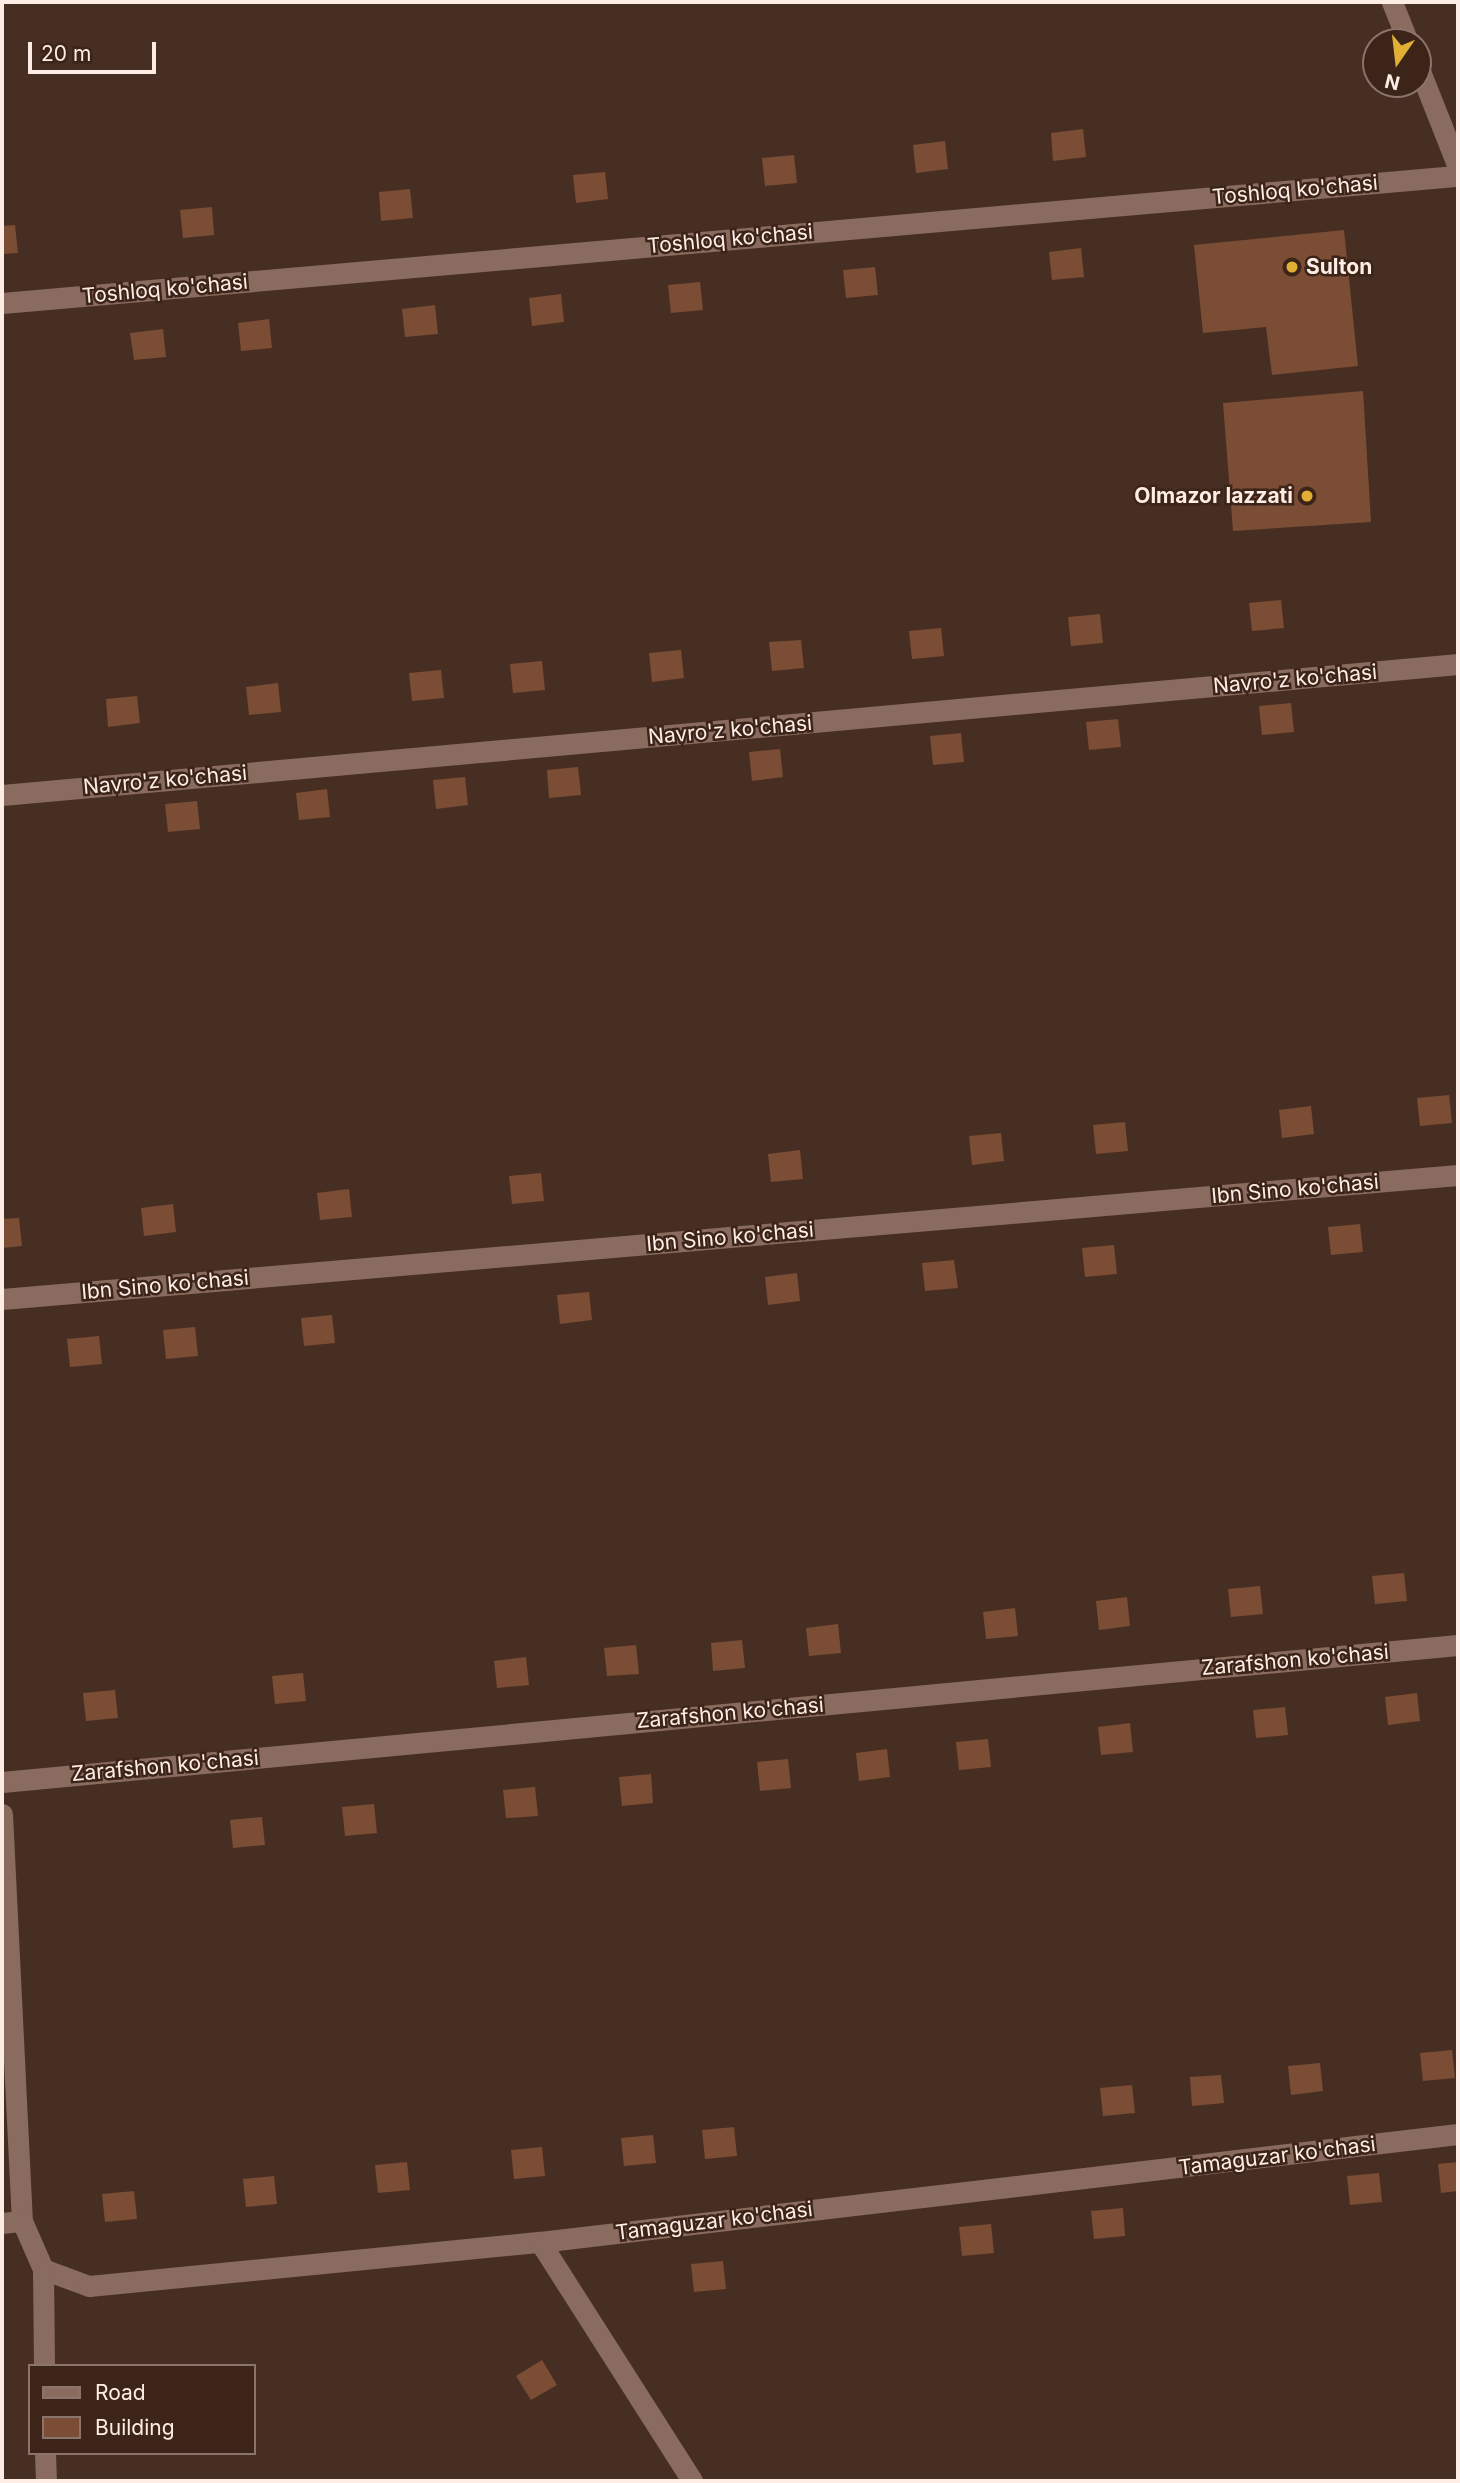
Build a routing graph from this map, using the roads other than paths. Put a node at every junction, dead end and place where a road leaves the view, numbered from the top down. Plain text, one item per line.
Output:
1 (1392, 2) edge
2 (1402, 28) edge
3 (1431, 98) edge
4 (1458, 167) edge
5 (1458, 176) edge
6 (2, 303) edge
7 (1458, 664) edge
8 (2, 795) edge
9 (1458, 1175) edge
10 (2, 1299) edge
11 (1458, 1645) edge
12 (2, 1782) edge
13 (2, 1814) edge
14 (1458, 2134) edge
15 (12, 2222) edge
16 (540, 2242) junction
17 (43, 2269) junction
18 (44, 2364) edge
19 (45, 2455) edge
20 (46, 2481) edge
21 (692, 2481) edge

1 - 2 street
3 - 4 street
5 - 6 street, Toshloq ko'chasi
7 - 8 street, Navro'z ko'chasi
9 - 10 street, Ibn Sino ko'chasi
11 - 12 street, Zarafshon ko'chasi
13 - 15 street
14 - 16 street, Tamaguzar ko'chasi
15 - 17 street
16 - 17 street, Tamaguzar ko'chasi
16 - 21 street
17 - 18 street
19 - 20 street

